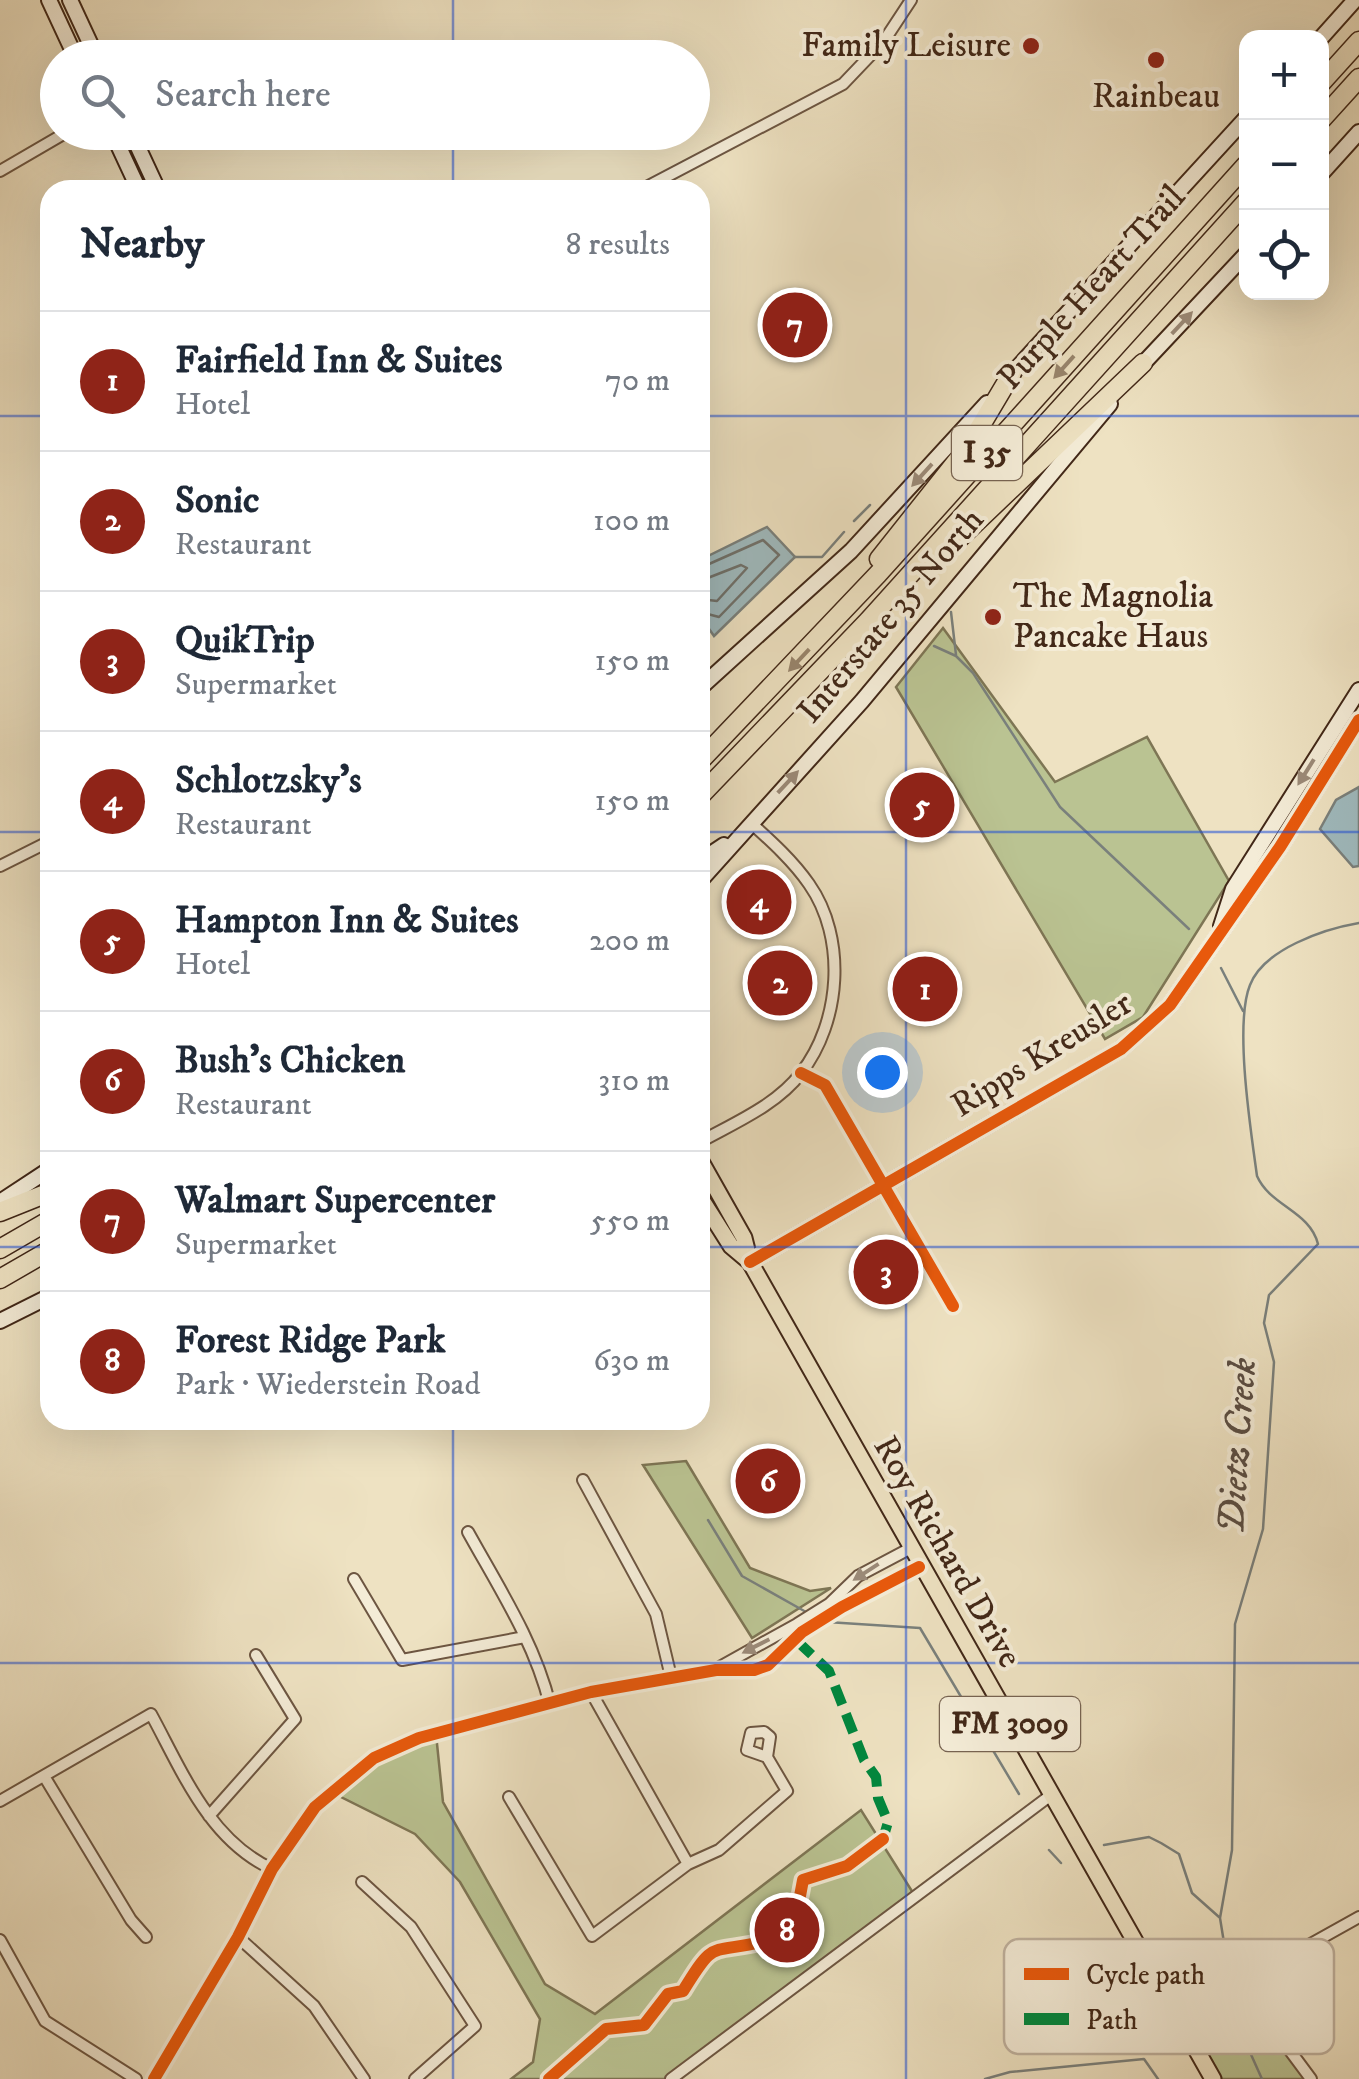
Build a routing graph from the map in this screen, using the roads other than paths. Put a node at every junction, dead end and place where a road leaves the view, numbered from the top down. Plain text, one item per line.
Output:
1 (50, 0) edge
2 (70, 0) edge
3 (911, 0) edge
4 (1355, 0) edge
5 (1328, 30) edge
6 (68, 40) edge
7 (88, 40) edge
8 (1359, 41) edge
9 (1329, 74) edge
10 (1359, 78) edge
11 (1329, 112) edge
12 (1244, 120) edge
13 (1359, 132) edge
14 (40, 148) edge
15 (120, 150) edge
16 (140, 150) edge
17 (1329, 165) edge
18 (0, 172) edge
19 (1239, 173) edge
20 (134, 180) edge
21 (154, 180) edge
22 (660, 180) edge
23 (1239, 210) edge
24 (1239, 261) edge
25 (1142, 363) junction
26 (1012, 373) junction
27 (836, 619) junction
28 (868, 622) junction
29 (710, 679) edge
30 (1359, 690) edge
31 (1359, 720) edge
32 (710, 751) edge
33 (710, 786) edge
34 (746, 828) junction
35 (40, 846) edge
36 (710, 854) edge
37 (0, 866) edge
38 (710, 869) edge
39 (1221, 927) junction
40 (801, 1073) junction
41 (710, 1136) edge
42 (40, 1176) edge
43 (710, 1178) edge
44 (882, 1186) junction
45 (40, 1196) edge
46 (0, 1202) edge
47 (0, 1212) edge
48 (710, 1213) edge
49 (40, 1226) edge
50 (0, 1249) edge
51 (40, 1256) edge
52 (750, 1262) junction
53 (0, 1279) edge
54 (40, 1301) edge
55 (953, 1306) dead end
56 (0, 1321) edge
57 (584, 1480) dead end
58 (468, 1532) dead end
59 (910, 1548) junction
60 (920, 1567) junction
61 (354, 1578) dead end
62 (799, 1628) junction
63 (526, 1637) junction
64 (256, 1655) dead end
65 (716, 1670) junction
66 (672, 1678) junction
67 (592, 1692) junction
68 (550, 1705) junction
69 (767, 1756) dead end
70 (44, 1776) junction
71 (1051, 1795) junction
72 (509, 1798) dead end
73 (0, 1801) edge
74 (209, 1816) junction
75 (688, 1864) junction
76 (272, 1869) junction
77 (362, 1882) dead end
78 (1359, 1917) edge
79 (146, 1937) dead end
80 (238, 1937) junction
81 (1133, 1939) edge
82 (1321, 1939) edge
83 (0, 1940) edge
84 (1199, 2054) edge
85 (1292, 2054) edge
86 (686, 2074) edge
87 (136, 2079) edge
88 (154, 2079) edge
89 (364, 2079) edge
90 (416, 2079) edge
91 (671, 2079) edge
92 (1213, 2079) edge
93 (1310, 2079) edge

1 - 6 main road
2 - 7 main road
3 - 22 street
4 - 5 main road
8 - 9 highway
10 - 11 highway
12 - 26 main road, Interstate 35 North
13 - 17 main road
14 - 18 street
15 - 20 main road
16 - 21 main road
19 -> 27 highway, Purple Heart Trail / I 35
23 - 28 highway, Purple Heart Trail / I 35
25 -> 24 main road, Interstate 35 North
25 - 28 highway
34 -> 25 main road, Interstate 35 North
26 - 27 highway
26 -> 29 main road, Interstate 35 North
27 -> 32 highway, Purple Heart Trail / I 35
28 - 33 highway, Purple Heart Trail / I 35
30 -> 39 main road, Ripps Kreusler
31 - 39 main road, Ripps Kreusler
34 - 36 main road
34 - 38 main road, Interstate 35 North
34 - 40 street
35 - 37 street
39 - 44 main road, Ripps Kreusler
40 - 41 street
40 - 44 street
42 - 46 main road
43 - 52 main road, Roy Richard Drive / FM 3009
44 - 52 main road, Ripps Kreusler
44 - 55 street
45 - 47 highway
48 - 52 main road, Roy Richard Drive / FM 3009
49 - 50 highway
51 - 53 highway
52 - 59 main road, Roy Richard Drive / FM 3009
54 - 56 main road
57 - 66 street
58 - 63 street
59 - 60 main road, Roy Richard Drive / FM 3009
59 -> 62 street
60 - 62 street
60 - 71 main road, Roy Richard Drive / FM 3009
61 - 63 street
62 -> 65 street
62 - 65 street
63 - 68 street
64 - 74 street
65 - 66 street
66 - 67 street
67 - 68 street
67 - 75 street
68 - 76 street
69 - 75 street
70 - 73 street
70 - 74 street
70 - 79 street
71 - 81 main road, Roy Richard Drive / FM 3009
71 - 86 street
72 - 75 street
74 - 76 street
76 - 80 street
77 - 90 street
78 - 82 street
80 - 88 street
80 - 89 street
83 - 87 street
84 - 92 main road, Roy Richard Drive / FM 3009
85 - 93 street
86 - 91 street

